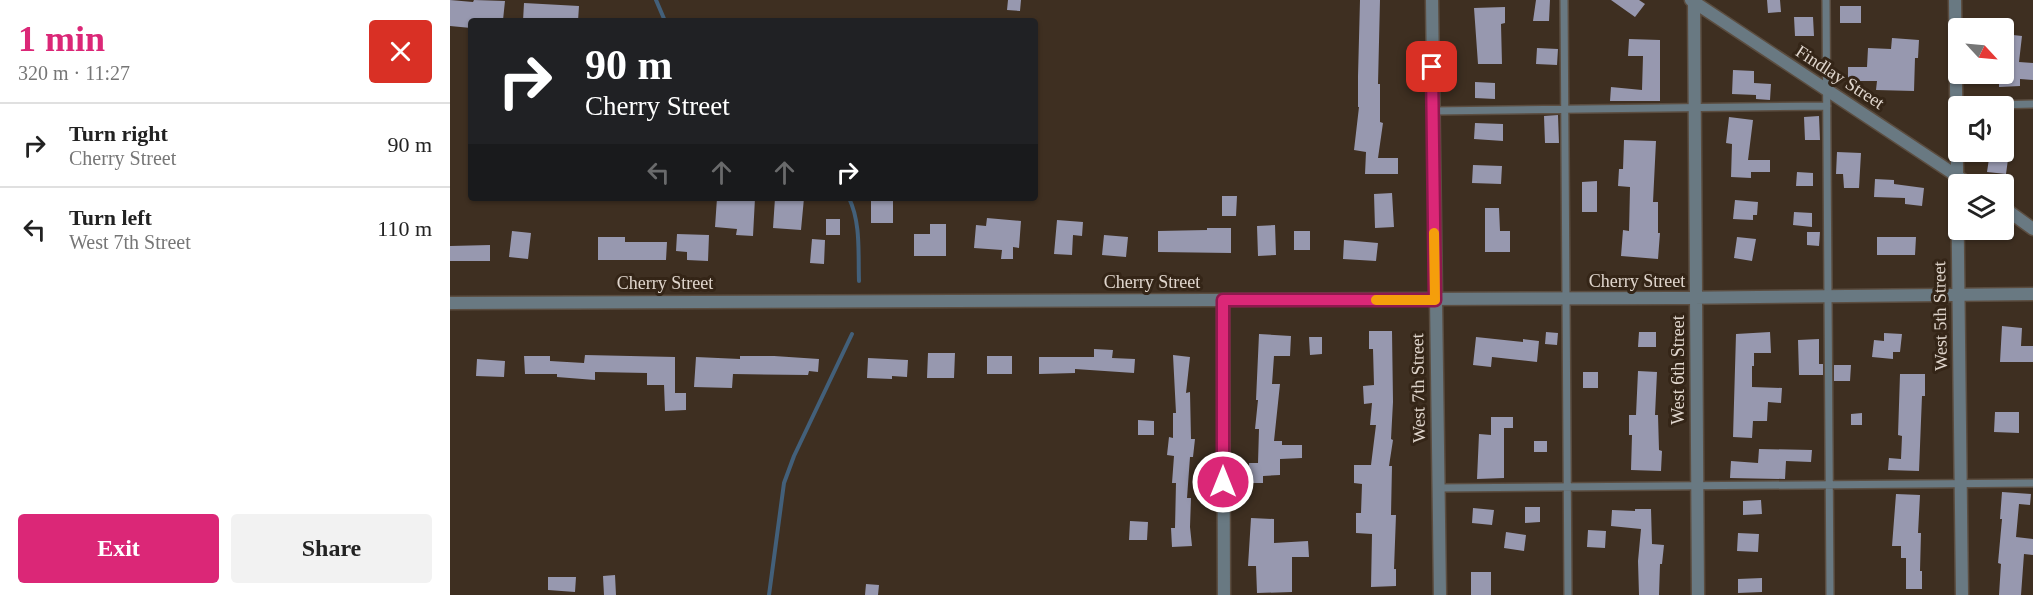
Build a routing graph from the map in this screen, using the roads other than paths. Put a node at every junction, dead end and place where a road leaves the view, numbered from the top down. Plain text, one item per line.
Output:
1 (1432, 0) edge
2 (1564, 0) edge
3 (1826, 0) edge
4 (1955, 0) edge
5 (1693, 1) edge
6 (1827, 90) junction
7 (1955, 96) edge
8 (2014, 104) edge
9 (2033, 104) edge
10 (1827, 106) junction
11 (1694, 107) junction
12 (1565, 109) junction
13 (1433, 111) junction
14 (1953, 174) edge
15 (2014, 215) edge
16 (2033, 229) edge
17 (1958, 240) edge
18 (2033, 294) edge
19 (1959, 295) junction
20 (1828, 297) junction
21 (1696, 298) junction
22 (1565, 299) junction
23 (1223, 300) junction
24 (1435, 300) junction
25 (450, 303) edge
26 (2033, 483) edge
27 (1961, 484) junction
28 (1829, 485) junction
29 (1567, 487) junction
30 (1697, 487) junction
31 (1437, 488) junction
32 (1224, 595) edge
33 (1440, 595) edge
34 (1568, 595) edge
35 (1698, 595) edge
36 (1830, 595) edge
37 (1962, 595) edge

1 - 13 street, West 7th Street
2 - 12 lane
3 - 6 lane
4 - 7 street, West 5th Street
5 - 6 street, Findlay Street
5 - 11 street, West 6th Street
6 - 10 lane
6 - 14 street, Findlay Street
8 - 9 lane
10 - 11 lane
10 - 20 lane
11 - 12 lane
11 - 21 street, West 6th Street
12 - 13 lane
12 - 22 lane
13 - 24 street, West 7th Street
15 - 16 street
17 - 19 street, West 5th Street
18 - 19 street, Cherry Street
19 - 20 street, Cherry Street
19 - 27 street, West 5th Street
20 - 21 street, Cherry Street
20 - 28 lane
21 - 22 street, Cherry Street
21 - 30 street, West 6th Street
22 - 24 street, Cherry Street
22 - 29 lane
23 - 24 street, Cherry Street
23 - 25 street, Cherry Street
23 - 32 street
24 - 31 street, West 7th Street
26 - 27 lane
27 - 28 lane
27 - 37 street, West 5th Street
28 - 30 lane
28 - 36 lane
29 - 30 lane
29 - 31 lane
29 - 34 lane
30 - 35 street, West 6th Street
31 - 33 street, West 7th Street

